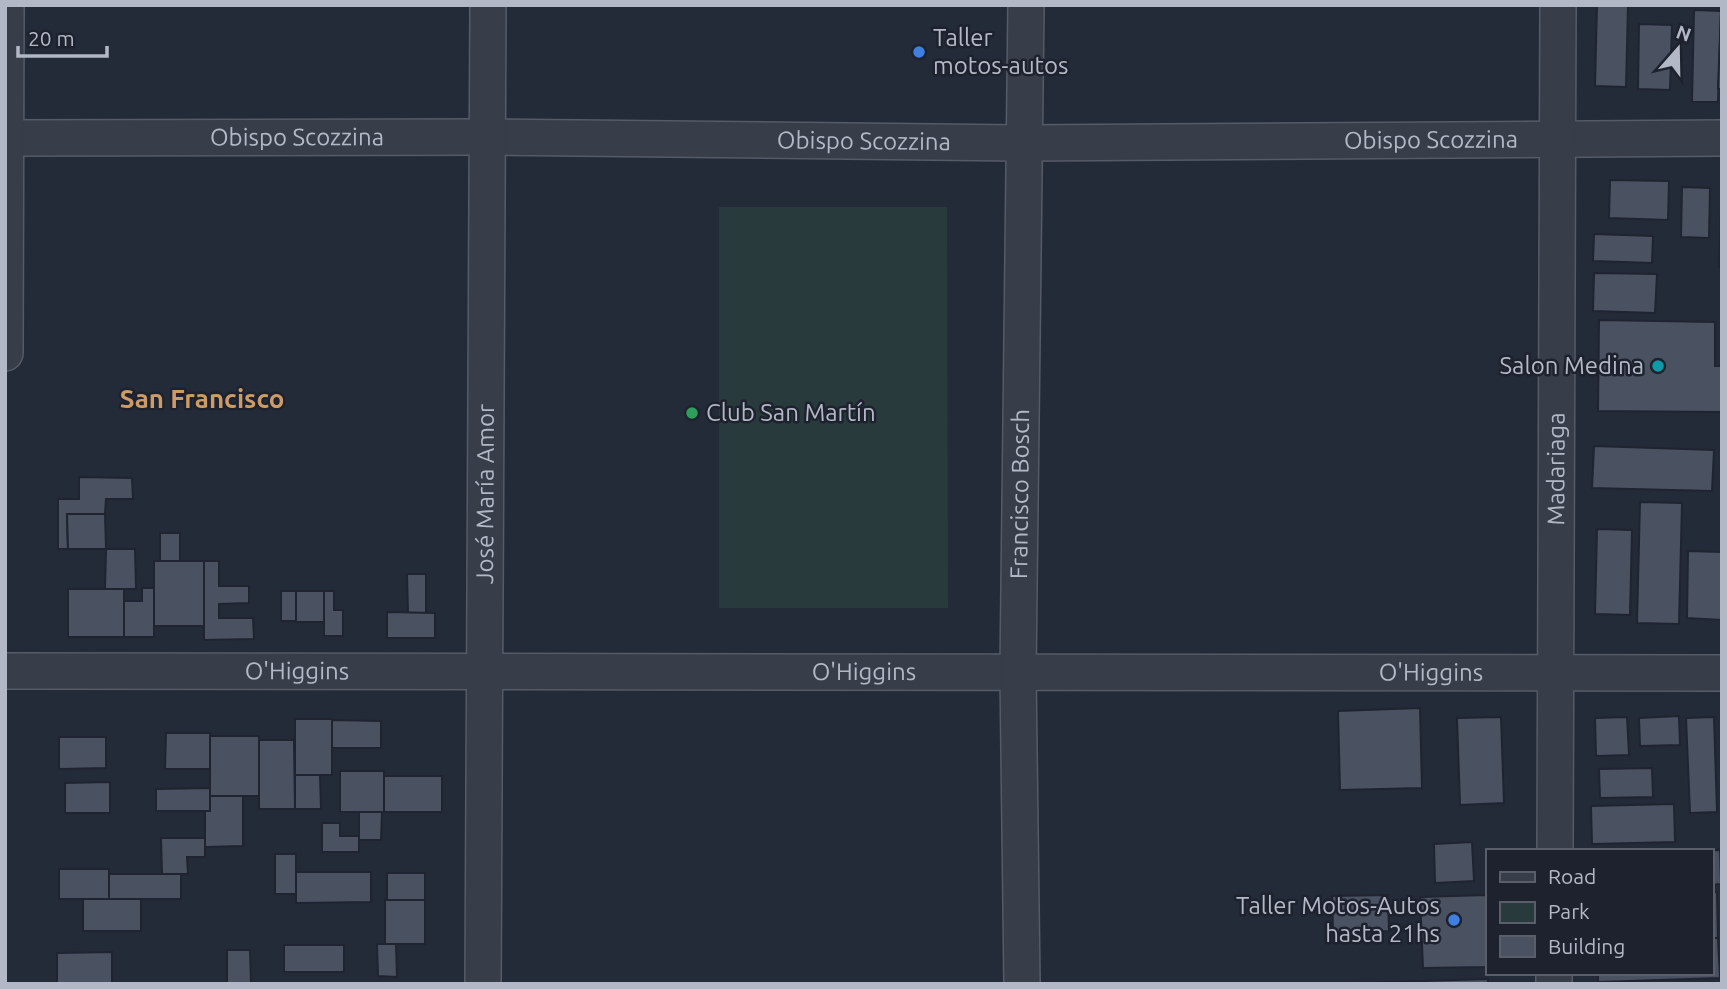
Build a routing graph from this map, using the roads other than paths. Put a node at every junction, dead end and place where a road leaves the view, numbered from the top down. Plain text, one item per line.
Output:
1 (6, 5) edge
2 (488, 5) edge
3 (1026, 5) edge
4 (1558, 5) edge
5 (488, 137) junction
6 (6, 138) edge
7 (1556, 138) junction
8 (1722, 138) edge
9 (1027, 143) junction
10 (5, 353) edge
11 (5, 671) edge
12 (485, 671) junction
13 (1018, 672) junction
14 (1555, 673) junction
15 (1722, 673) edge
16 (1555, 849) edge
17 (483, 984) edge
18 (1022, 984) edge

1 - 6 street
2 - 5 street, José María Amor
3 - 9 street, Francisco Bosch
4 - 7 street, Madariaga
5 - 6 street, Obispo Scozzina
5 - 9 street, Obispo Scozzina
5 - 12 street, José María Amor
6 - 10 street
7 - 8 street, Obispo Scozzina
7 - 9 street, Obispo Scozzina
7 - 14 street, Madariaga
9 - 13 street, Francisco Bosch
11 - 12 street, O'Higgins
12 - 13 street, O'Higgins
12 - 17 street, José María Amor
13 - 14 street, O'Higgins
13 - 18 street, Francisco Bosch
14 - 15 street, O'Higgins
14 - 16 street, Madariaga

